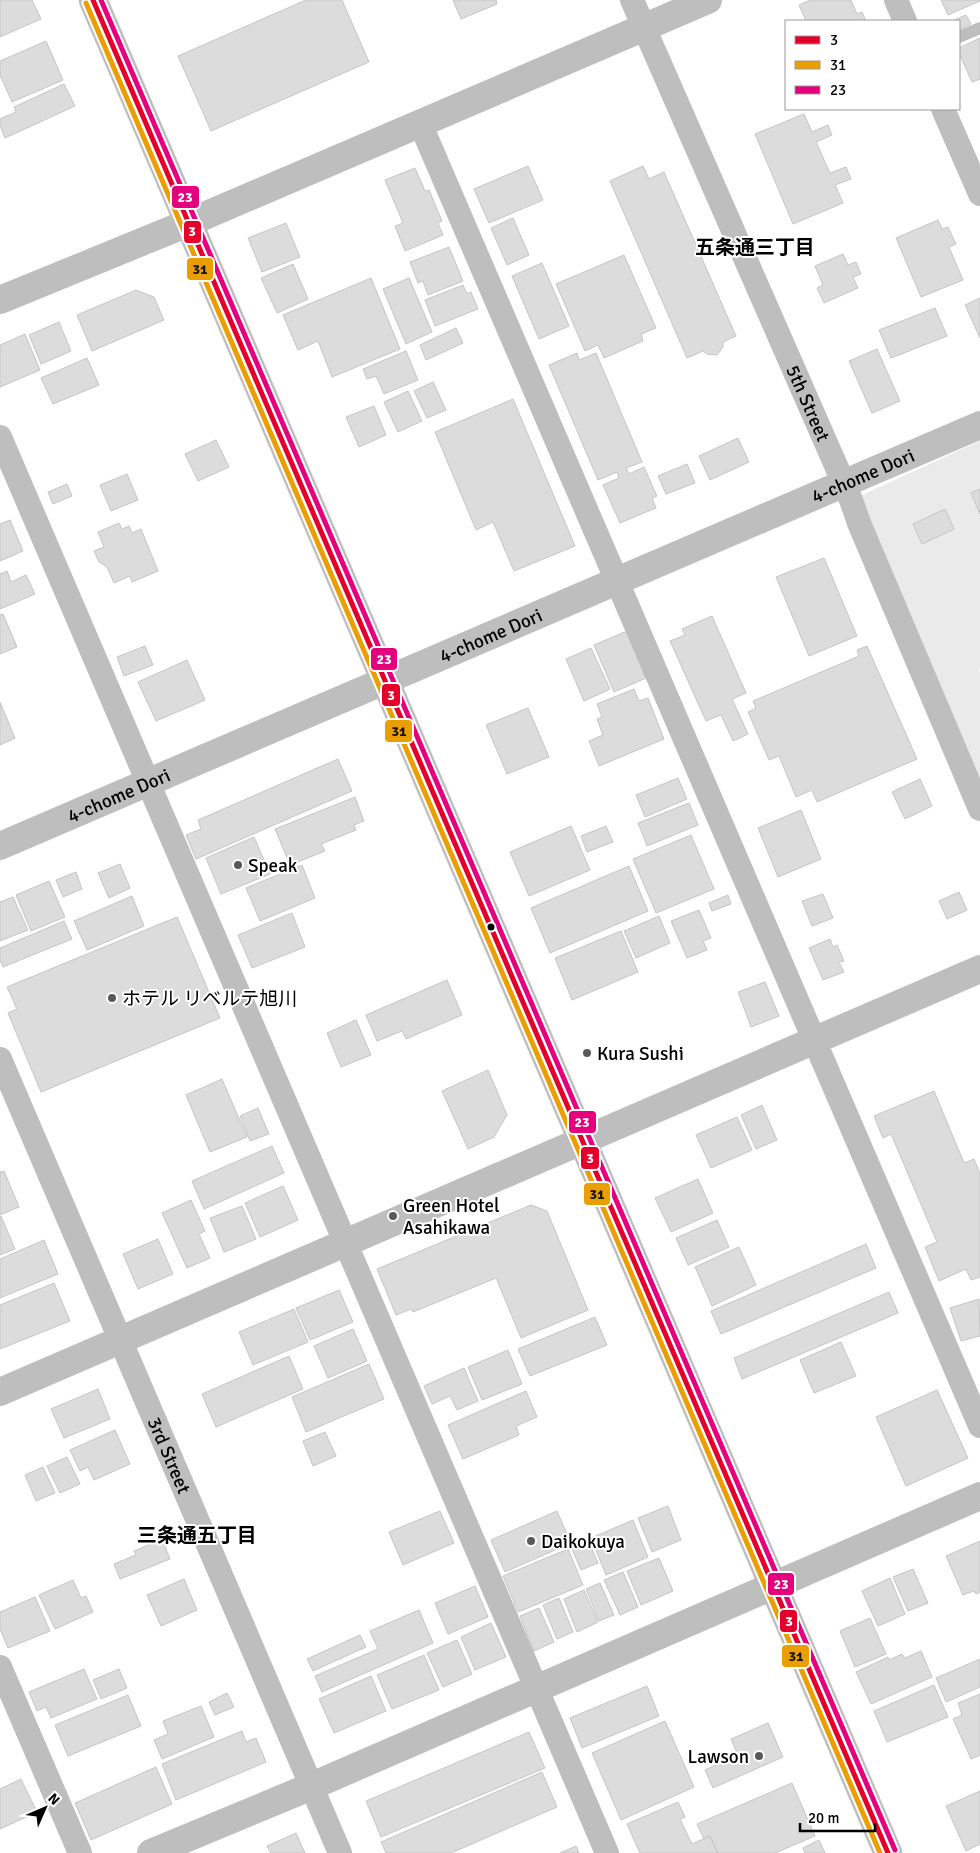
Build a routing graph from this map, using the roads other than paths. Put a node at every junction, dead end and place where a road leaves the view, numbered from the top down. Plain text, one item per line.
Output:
1 (93, 0) edge
2 (632, 0) edge
3 (708, 0) edge
4 (896, 0) edge
5 (905, 20) edge
6 (644, 27) junction
7 (980, 28) edge
8 (960, 37) edge
9 (943, 110) edge
10 (420, 123) junction
11 (980, 194) edge
12 (188, 223) junction
13 (0, 300) edge
14 (980, 425) edge
15 (0, 437) edge
16 (844, 484) junction
17 (619, 580) junction
18 (385, 680) junction
19 (148, 782) junction
20 (980, 810) edge
21 (0, 846) edge
22 (980, 969) edge
23 (814, 1040) junction
24 (0, 1059) edge
25 (582, 1140) junction
26 (346, 1242) junction
27 (121, 1340) junction
28 (0, 1392) edge
29 (980, 1426) edge
30 (980, 1496) edge
31 (773, 1585) junction
32 (0, 1667) edge
33 (537, 1689) junction
34 (312, 1786) junction
35 (80, 1853) edge
36 (151, 1853) edge
37 (340, 1853) edge
38 (607, 1853) edge
39 (888, 1853) edge

1 - 12 highway
2 - 6 street, 5th Street
3 - 6 street
4 - 5 street
6 - 10 street
6 - 16 street, 5th Street
7 - 8 lane
9 - 11 street
10 - 12 street
10 - 17 street
12 - 13 street
12 - 18 highway
14 - 16 street, 4-chome Dori
15 - 19 street
16 - 17 street, 4-chome Dori
16 - 20 street, 5th Street
17 - 18 street, 4-chome Dori
17 - 23 street
18 - 19 street, 4-chome Dori
18 - 25 highway
19 - 21 street, 4-chome Dori
19 - 26 street
22 - 23 street
23 - 25 street
23 - 29 street
24 - 27 street, 3rd Street
25 - 26 street
25 - 31 highway
26 - 27 street
26 - 33 street
27 - 28 street
27 - 34 street, 3rd Street
30 - 31 street
31 - 33 street
31 - 39 highway
32 - 35 street
33 - 34 street
33 - 38 street
34 - 36 street
34 - 37 street, 3rd Street

